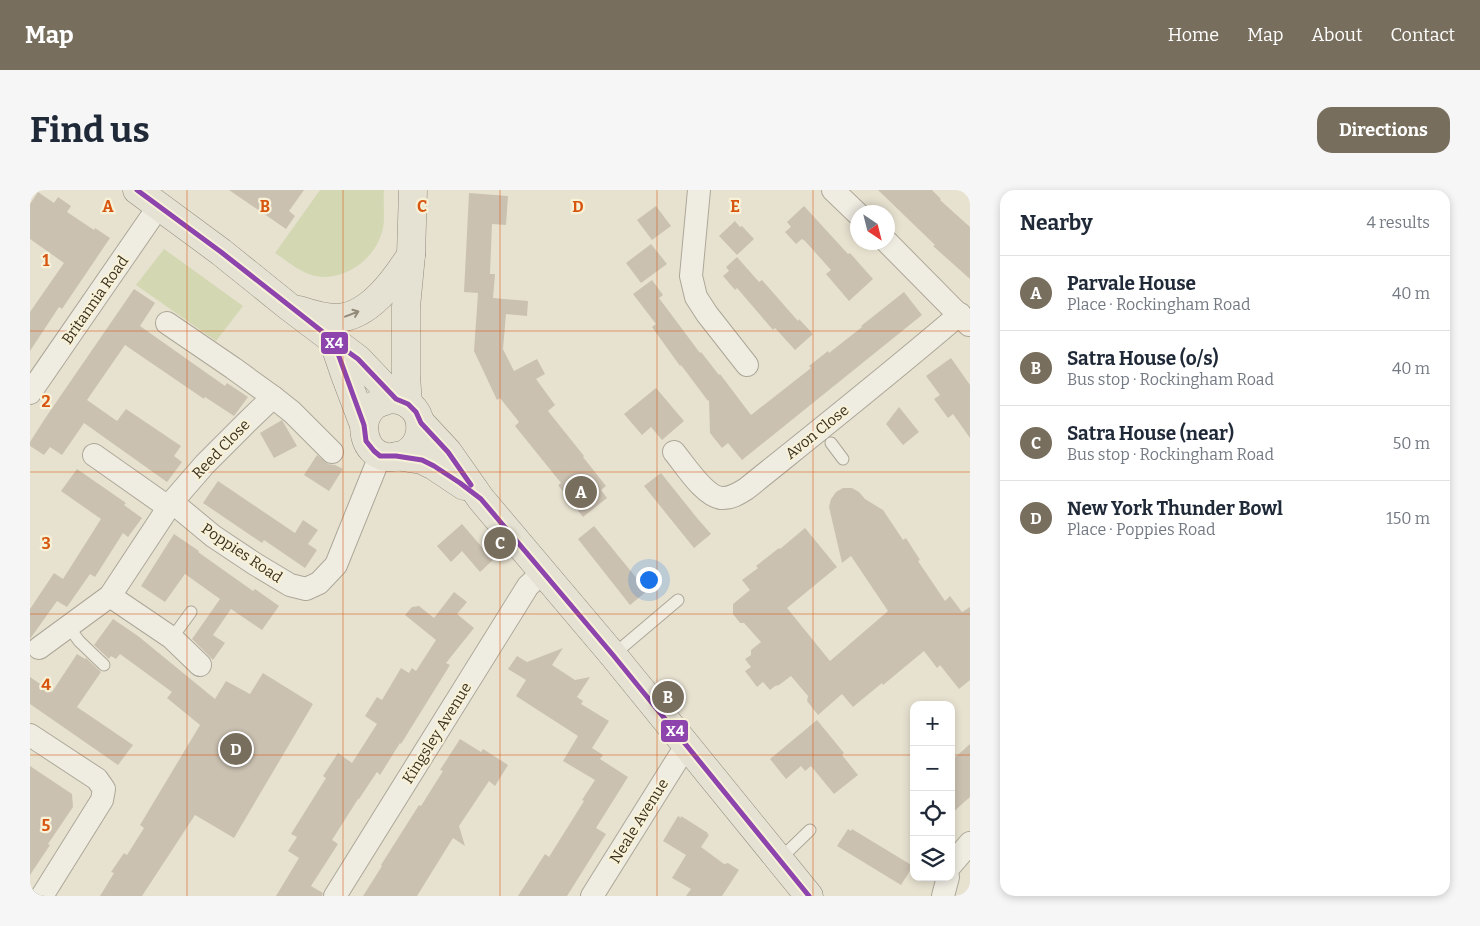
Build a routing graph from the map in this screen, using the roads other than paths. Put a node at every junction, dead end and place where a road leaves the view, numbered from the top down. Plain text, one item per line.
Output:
1 (137, 190) edge
2 (413, 190) edge
3 (699, 190) edge
4 (833, 190) edge
5 (159, 206) junction
6 (850, 206) edge
7 (895, 250) edge
8 (411, 255) junction
9 (288, 306) junction
10 (965, 320) edge
11 (167, 323) dead end
12 (333, 340) junction
13 (747, 365) dead end
14 (32, 385) edge
15 (272, 397) junction
16 (402, 403) junction
17 (367, 418) junction
18 (831, 443) dead end
19 (332, 452) dead end
20 (674, 452) dead end
21 (94, 455) dead end
22 (388, 456) junction
23 (843, 459) dead end
24 (481, 499) junction
25 (170, 504) junction
26 (542, 573) junction
27 (110, 596) junction
28 (678, 600) dead end
29 (192, 612) dead end
30 (68, 627) junction
31 (172, 638) junction
32 (39, 648) dead end
33 (613, 655) junction
34 (104, 665) dead end
35 (200, 665) dead end
36 (30, 735) edge
37 (689, 748) junction
38 (810, 830) dead end
39 (970, 843) edge
40 (779, 860) junction
41 (955, 860) edge
42 (947, 881) edge
43 (42, 896) edge
44 (335, 896) edge
45 (592, 896) edge
46 (809, 896) edge
47 (944, 896) edge

1 - 5 main road
2 - 8 main road
3 - 13 street
4 - 6 street
5 - 9 main road
5 - 14 street, Britannia Road
7 - 10 street
9 -> 8 main road
8 - 16 main road
9 - 12 main road
10 - 20 street, Avon Close
11 - 15 street
12 - 16 main road
12 - 17 main road
15 - 19 street
15 - 25 street, Reed Close
16 - 17 main road
16 - 22 main road
16 - 24 main road
17 - 22 main road
18 - 23 lane
21 - 25 street
22 - 24 main road
22 - 25 street, Poppies Road
24 - 26 main road
25 - 27 street
26 - 33 main road
26 - 44 street, Kingsley Avenue
27 - 30 street
27 - 31 street
28 - 33 lane
29 - 31 lane
30 - 32 street
30 - 34 lane
31 - 35 street
33 - 37 main road
36 - 43 street
37 - 40 main road
37 - 45 street, Neale Avenue
38 - 40 lane
39 - 41 street
40 - 46 main road
42 - 47 street

